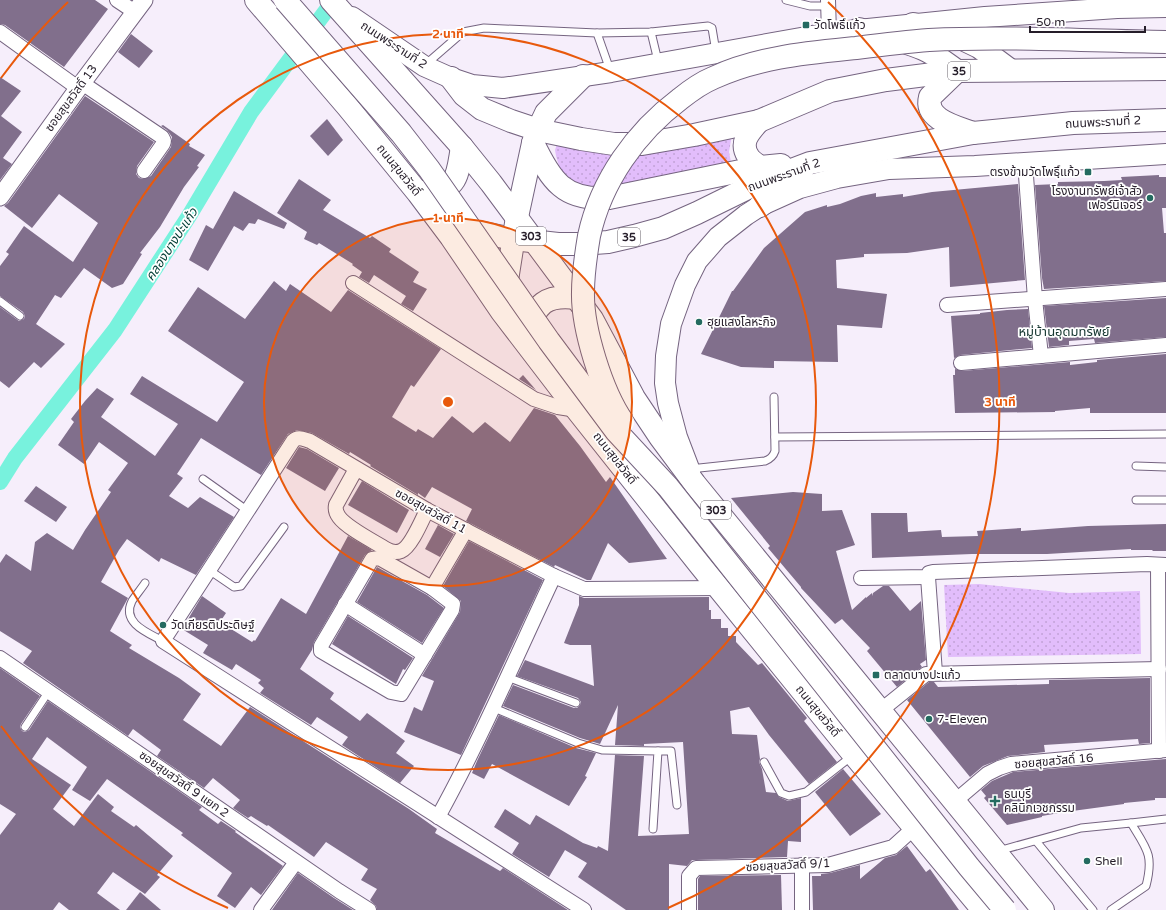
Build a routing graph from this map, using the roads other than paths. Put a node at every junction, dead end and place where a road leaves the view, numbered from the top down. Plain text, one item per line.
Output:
1 (117, 0) edge
2 (256, 0) edge
3 (285, 0) edge
4 (786, 0) edge
5 (828, 3) edge
6 (335, 4) edge
7 (140, 6) edge
8 (1166, 7) edge
9 (913, 24) junction
10 (859, 29) junction
11 (0, 32) edge
12 (651, 32) junction
13 (829, 32) junction
14 (597, 33) junction
15 (1166, 42) edge
16 (716, 52) junction
17 (659, 64) junction
18 (424, 66) junction
19 (1166, 69) edge
20 (1010, 70) junction
21 (957, 71) junction
22 (611, 72) junction
23 (583, 76) junction
24 (451, 78) junction
25 (80, 85) junction
26 (1166, 120) edge
27 (759, 121) junction
28 (973, 133) junction
29 (536, 137) junction
30 (462, 147) junction
31 (1166, 154) edge
32 (1024, 162) junction
33 (810, 163) junction
34 (760, 167) junction
35 (144, 171) dead end
36 (418, 193) junction
37 (0, 196) edge
38 (760, 206) junction
39 (517, 217) junction
40 (438, 219) junction
41 (513, 239) junction
42 (535, 241) junction
43 (353, 283) dead end
44 (1166, 290) edge
45 (577, 298) junction
46 (1035, 299) junction
47 (0, 301) edge
48 (947, 305) dead end
49 (502, 312) junction
50 (20, 316) dead end
51 (525, 340) junction
52 (1166, 345) edge
53 (1041, 356) junction
54 (961, 363) dead end
55 (774, 397) dead end
56 (577, 410) junction
57 (1166, 434) edge
58 (775, 437) junction
59 (1136, 466) dead end
60 (1166, 467) edge
61 (356, 469) junction
62 (692, 476) junction
63 (203, 479) dead end
64 (668, 487) junction
65 (1136, 500) dead end
66 (1166, 500) edge
67 (427, 510) junction
68 (248, 511) junction
69 (284, 527) dead end
70 (466, 530) junction
71 (1162, 565) edge
72 (209, 570) junction
73 (554, 576) junction
74 (928, 577) junction
75 (862, 578) dead end
76 (145, 583) dead end
77 (432, 588) junction
78 (719, 588) junction
79 (345, 604) junction
80 (163, 641) junction
81 (425, 654) junction
82 (0, 658) edge
83 (1159, 669) junction
84 (934, 673) junction
85 (507, 677) junction
86 (49, 691) junction
87 (576, 703) dead end
88 (494, 708) junction
89 (880, 711) junction
90 (25, 727) dead end
91 (658, 751) junction
92 (1162, 751) edge
93 (854, 755) junction
94 (764, 762) dead end
95 (954, 802) junction
96 (676, 805) dead end
97 (438, 817) junction
98 (1166, 819) edge
99 (1131, 823) junction
100 (914, 828) junction
101 (653, 829) dead end
102 (1036, 841) junction
103 (996, 852) junction
104 (296, 862) junction
105 (802, 865) junction
106 (261, 910) edge
107 (369, 910) edge
108 (584, 910) edge
109 (689, 910) edge
110 (802, 910) edge
111 (983, 910) edge
112 (1004, 910) edge
113 (1043, 910) edge
114 (1093, 910) edge
115 (1111, 910) edge

1 - 7 street
2 - 36 main road, ถนนสุขสวัสดิ์
3 - 64 main road, bridge
4 - 5 lane
5 - 13 street
6 - 18 main road, ถนนพระรามที่ 2 / 35
6 - 30 main road, 303
7 - 25 street, ซอยสุขสวัสดิ์ 13
8 - 9 main road, ถนนพระรามที่ 2 / 35
9 - 10 main road, ถนนพระรามที่ 2 / 35
9 - 20 main road
10 - 13 main road, ถนนพระรามที่ 2 / 35
10 - 21 main road
11 - 25 street
12 - 14 lane
12 - 16 lane
12 - 17 lane
13 - 16 main road, ถนนพระรามที่ 2 / 35
14 - 18 lane
14 - 22 lane
15 - 64 main road, bridge
16 - 17 main road, ถนนพระรามที่ 2 / 35
17 - 22 main road, ถนนพระรามที่ 2 / 35
18 - 24 main road, ถนนพระรามที่ 2 / 35
19 - 20 main road, ถนนพระรามที่ 2 / 35
20 - 21 main road, ถนนพระรามที่ 2 / 35
21 - 27 main road, ถนนพระรามที่ 2 / 35
21 - 28 main road
22 - 23 main road, ถนนพระรามที่ 2 / 35
23 - 24 main road, ถนนพระรามที่ 2 / 35
23 - 29 main road
24 - 29 main road, ถนนพระรามที่ 2 / 35
25 - 35 street
25 - 37 street, ซอยสุขสวัสดิ์ 13
26 - 28 main road, ถนนพระรามที่ 2 / 35
27 - 29 main road, ถนนพระรามที่ 2 / 35
27 - 34 main road
28 - 33 main road, ถนนพระรามที่ 2 / 35
29 - 34 main road
29 - 39 main road
30 - 36 main road
30 - 39 main road, 303
31 - 32 main road, ถนนพระรามที่ 2
32 - 38 main road, ถนนพระรามที่ 2
32 - 46 street
33 - 34 main road
33 - 38 main road
33 - 42 main road, ถนนพระรามที่ 2 / 35
36 - 40 main road, ถนนสุขสวัสดิ์
38 - 62 main road, ถนนพระรามที่ 2
39 - 41 main road
39 - 42 main road, 303
40 - 41 main road, ถนนพระรามที่ 2 / 35
40 - 49 main road, ถนนสุขสวัสดิ์
41 - 42 main road, ถนนพระรามที่ 2 / 35
41 - 49 main road
42 - 45 main road, 303
43 - 56 street
44 - 46 street
45 - 51 main road
45 - 62 main road, 303
46 - 48 street
46 - 53 street
47 - 50 lane
49 - 51 main road, ถนนสุขสวัสดิ์
51 - 56 main road, ถนนสุขสวัสดิ์
52 - 53 street
53 - 54 street
55 - 58 lane
56 - 78 main road, ถนนสุขสวัสดิ์
57 - 58 lane
58 - 62 lane
59 - 60 lane
61 - 67 street, ซอยสุขสวัสดิ์ 11
61 - 67 street
61 - 68 street, ซอยสุขสวัสดิ์ 11
62 - 89 main road, 303
63 - 68 lane
64 - 112 main road, bridge
65 - 66 lane
67 - 70 street, ซอยสุขสวัสดิ์ 11
68 - 72 street
69 - 72 lane
70 - 73 street, ซอยสุขสวัสดิ์ 11
70 - 77 street
71 - 74 street
71 - 83 street
72 - 80 street
73 - 78 street, ซอยสุขสวัสดิ์ 11
73 - 85 street
74 - 75 street
74 - 84 street
76 - 80 lane
77 - 79 street
77 - 81 street
78 - 93 main road, ถนนสุขสวัสดิ์
79 - 81 street
79 - 81 street
80 - 97 street
82 - 86 street, ซอยสุขสวัสดิ์ 9 แยก 2
83 - 84 street
83 - 92 street
84 - 89 street
85 - 87 lane
85 - 88 street
86 - 90 lane
86 - 104 street, ซอยสุขสวัสดิ์ 9 แยก 2
88 - 91 lane
88 - 97 street
89 - 95 main road
91 - 96 lane
91 - 101 lane
92 - 95 street, ซอยสุขสวัสดิ์ 16
93 - 94 lane
93 - 100 main road, ถนนสุขสวัสดิ์
95 - 103 main road
97 - 108 street
98 - 99 lane
99 - 102 lane
99 - 115 lane
100 - 105 street, ซอยสุขสวัสดิ์ 9/1
100 - 111 main road, ถนนสุขสวัสดิ์
102 - 103 lane
102 - 114 lane
103 - 113 main road
104 - 106 street
104 - 107 street, ซอยสุขสวัสดิ์ 9 แยก 2
105 - 109 street, ซอยสุขสวัสดิ์ 9/1
105 - 110 street

